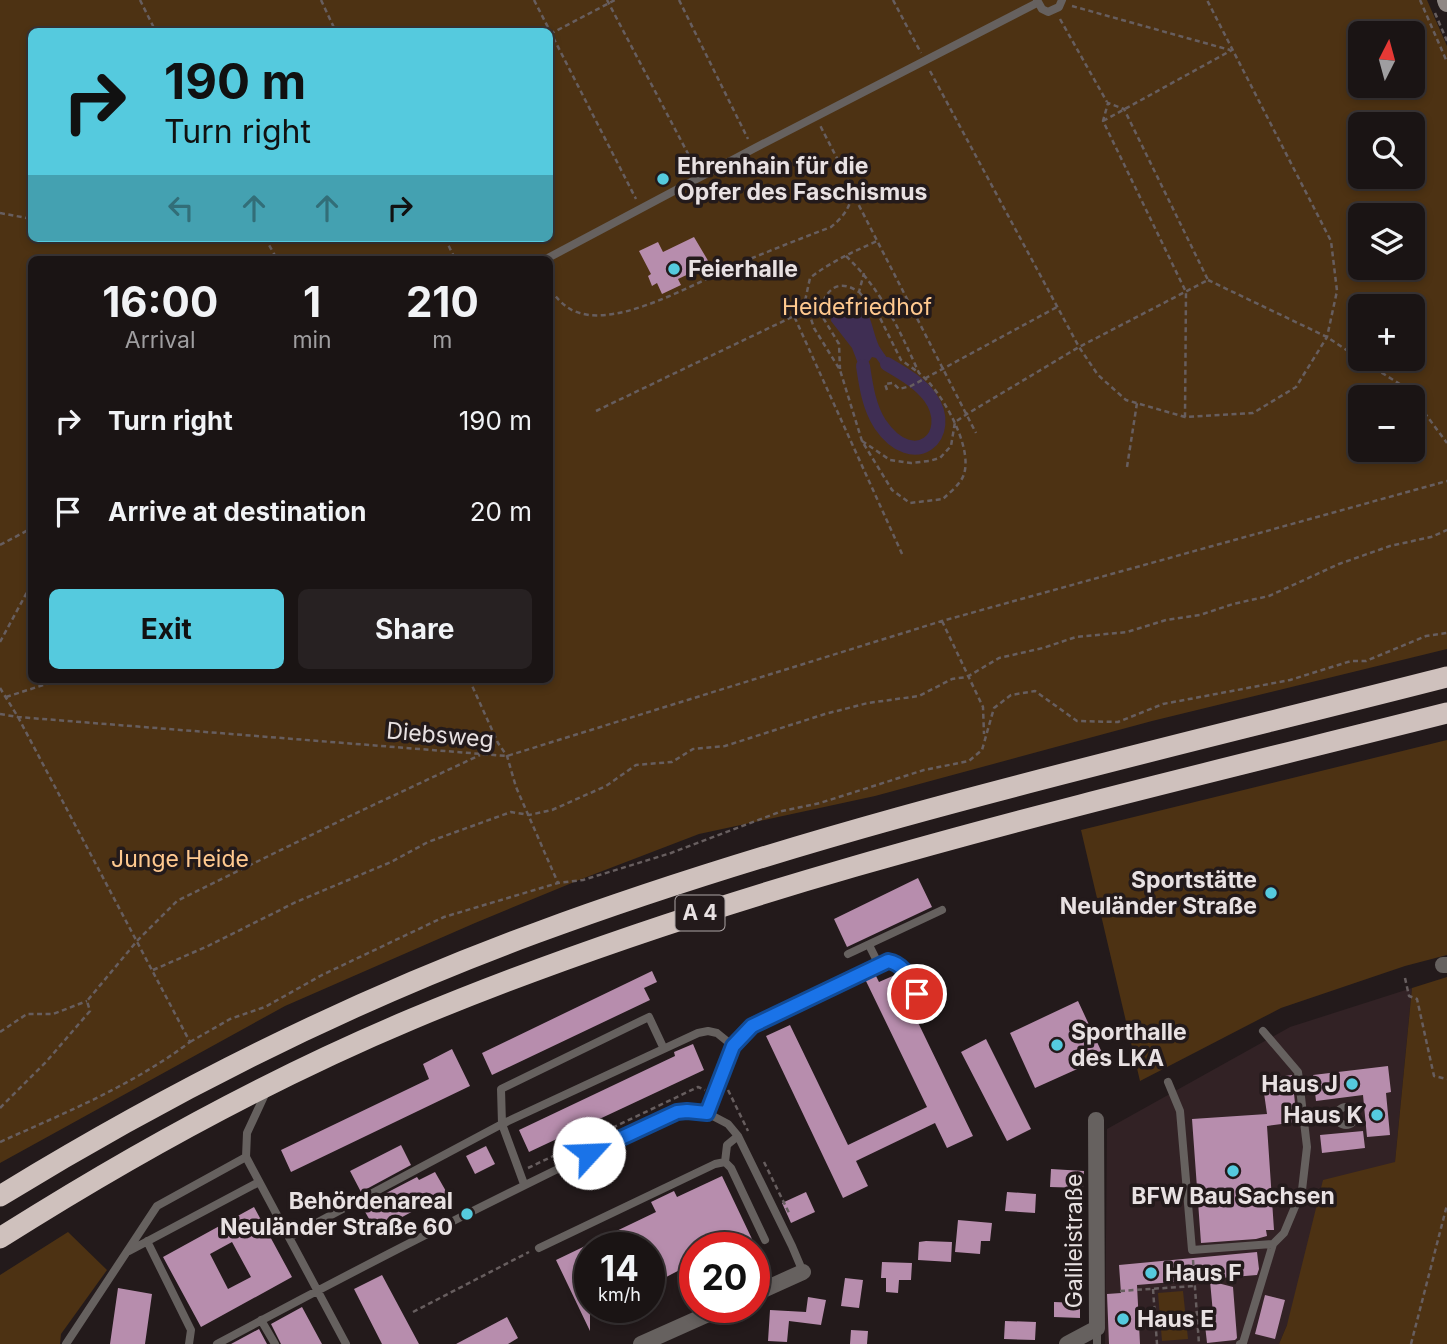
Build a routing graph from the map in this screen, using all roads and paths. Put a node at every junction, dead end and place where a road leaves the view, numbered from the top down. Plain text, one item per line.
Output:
1 (140, 0) edge
2 (321, 0) edge
3 (534, 0) edge
4 (615, 0) edge
5 (679, 0) edge
6 (893, 0) edge
7 (1207, 0) edge
8 (1420, 0) edge
9 (1037, 1) edge
10 (1062, 1) edge
11 (608, 2) edge
12 (1442, 4) edge
13 (1055, 10) junction
14 (154, 28) edge
15 (334, 28) edge
16 (548, 28) edge
17 (553, 33) edge
18 (553, 38) edge
19 (1447, 41) edge
20 (1232, 50) junction
21 (925, 62) junction
22 (1447, 62) edge
23 (1108, 103) junction
24 (1124, 109) junction
25 (817, 117) junction
26 (1103, 121) junction
27 (752, 149) junction
28 (700, 178) junction
29 (851, 190) junction
30 (641, 208) junction
31 (0, 213) edge
32 (28, 218) edge
33 (877, 241) junction
34 (552, 256) edge
35 (846, 256) junction
36 (864, 273) junction
37 (1208, 279) junction
38 (859, 292) junction
39 (1186, 292) junction
40 (553, 293) edge
41 (805, 301) junction
42 (1057, 307) junction
43 (819, 311) junction
44 (1327, 337) junction
45 (1079, 347) junction
46 (1348, 351) edge
47 (841, 370) junction
48 (944, 370) junction
49 (1379, 371) edge
50 (919, 373) junction
51 (926, 379) junction
52 (887, 390) dead end
53 (1137, 403) junction
54 (596, 411) dead end
55 (967, 414) junction
56 (1185, 417) junction
57 (955, 422) junction
58 (976, 433) dead end
59 (862, 441) junction
60 (1447, 443) edge
61 (1127, 467) dead end
62 (1447, 481) edge
63 (28, 530) edge
64 (1447, 530) edge
65 (0, 545) edge
66 (903, 556) dead end
67 (28, 590) edge
68 (942, 621) junction
69 (1447, 633) edge
70 (0, 642) edge
71 (967, 677) junction
72 (1447, 677) edge
73 (50, 683) edge
74 (472, 683) edge
75 (0, 688) edge
76 (5, 698) junction
77 (1447, 713) edge
78 (0, 714) edge
79 (18, 717) junction
80 (984, 738) junction
81 (483, 754) junction
82 (508, 756) junction
83 (529, 815) junction
84 (558, 883) junction
85 (942, 910) dead end
86 (137, 941) junction
87 (869, 944) junction
88 (848, 954) dead end
89 (878, 965) junction
90 (153, 970) junction
91 (1405, 978) dead end
92 (917, 994) dead end
93 (87, 1001) junction
94 (1263, 1031) dead end
95 (0, 1032) edge
96 (190, 1042) junction
97 (733, 1046) junction
98 (664, 1049) junction
99 (1447, 1079) edge
100 (1168, 1082) dead end
101 (269, 1086) junction
102 (715, 1094) junction
103 (0, 1108) edge
104 (707, 1113) junction
105 (1337, 1119) dead end
106 (1096, 1120) dead end
107 (1304, 1122) junction
108 (502, 1124) junction
109 (738, 1136) junction
110 (0, 1142) edge
111 (246, 1157) junction
112 (725, 1162) junction
113 (520, 1172) junction
114 (259, 1182) junction
115 (524, 1184) junction
116 (0, 1196) edge
117 (1447, 1205) edge
118 (761, 1232) edge
119 (290, 1237) junction
120 (0, 1238) edge
121 (147, 1241) junction
122 (1273, 1244) junction
123 (538, 1248) joint
124 (1192, 1250) junction
125 (128, 1251) junction
126 (803, 1272) joint
127 (1195, 1286) junction
128 (770, 1287) edge
129 (318, 1289) junction
130 (1153, 1289) junction
131 (1120, 1291) dead end
132 (414, 1312) dead end
133 (261, 1320) junction
134 (688, 1323) edge
135 (1097, 1336) edge
136 (66, 1344) edge
137 (189, 1344) edge
138 (217, 1344) edge
139 (275, 1344) edge
140 (346, 1344) edge
141 (641, 1344) edge
142 (1067, 1344) edge
143 (1157, 1344) edge
144 (1199, 1344) edge
145 (1240, 1344) edge
146 (1411, 1344) edge

1 - 14 path
2 - 15 path
3 - 16 path
4 - 11 path
5 - 27 path
6 - 21 path
7 - 20 path
8 - 22 path
9 - 13 lane
9 - 21 lane
10 - 13 lane
10 - 20 path
11 - 17 path
11 - 28 path
12 - 19 path
13 - 23 path
18 - 30 path
20 - 24 path
20 - 44 path
21 - 25 lane
21 - 42 path
23 - 24 path
23 - 26 path
24 - 26 path
24 - 37 path
25 - 27 lane
25 - 29 path
26 - 39 path
27 - 28 lane
28 - 30 lane
29 - 33 path
29 - 40 path
30 - 34 lane
31 - 32 path
33 - 35 path
33 - 48 path
35 - 36 path
35 - 41 path
36 - 38 path
36 - 50 path
37 - 39 path
37 - 44 path
38 - 43 path
38 - 50 path
39 - 45 path
39 - 56 path
41 - 43 path
41 - 47 path
42 - 45 path
42 - 48 path
43 - 47 path
44 - 46 path
44 - 56 path
45 - 53 path
45 - 55 path
47 - 59 path
48 - 51 path
48 - 55 path
49 - 60 path
50 - 51 path
51 - 52 path
51 - 57 path
53 - 56 path
53 - 61 path
54 - 66 path
55 - 57 path
55 - 58 path
57 - 59 path
57 - 59 path
62 - 68 path, Diebsweg
63 - 65 path
64 - 71 path
67 - 70 path
68 - 71 path
68 - 82 path, Diebsweg
69 - 80 path
71 - 80 path
71 - 83 path
72 - 116 highway, A 4
73 - 76 path
74 - 82 path
75 - 76 path
76 - 79 path
77 - 101 highway, A 4
78 - 79 path, Diebsweg
79 - 81 path, Diebsweg
79 - 86 path
80 - 84 path
81 - 82 path, Diebsweg
81 - 86 path
82 - 83 path
83 - 84 path
83 - 90 path
84 - 96 path
85 - 87 lane
86 - 90 path
86 - 93 path
87 - 88 lane
87 - 89 lane
89 - 92 lane
89 - 97 lane
90 - 96 path
91 - 99 path
93 - 95 path
93 - 103 path
94 - 107 lane
96 - 110 path
97 - 98 lane
97 - 102 lane
98 - 108 lane
98 - 108 lane
100 - 124 lane
101 - 111 lane
101 - 120 highway, A 4
102 - 104 lane
102 - 113 path
104 - 109 lane
104 - 115 lane
105 - 107 lane
106 - 135 street, Galileistraße
107 - 122 lane
108 - 113 lane
108 - 119 lane
109 - 112 lane
109 - 126 lane
111 - 114 lane
111 - 125 lane
112 - 118 lane
112 - 123 lane
113 - 115 lane
114 - 119 lane
114 - 121 lane
115 - 129 lane
117 - 146 path
119 - 129 lane
121 - 125 lane
121 - 137 lane
122 - 124 lane
122 - 145 lane
123 - 132 path
124 - 127 path
125 - 136 lane
126 - 128 street
127 - 130 path
127 - 144 path
129 - 133 lane
129 - 140 lane
130 - 131 path
130 - 143 path
133 - 138 lane
133 - 139 lane
134 - 141 street
135 - 142 street, Galileistraße

